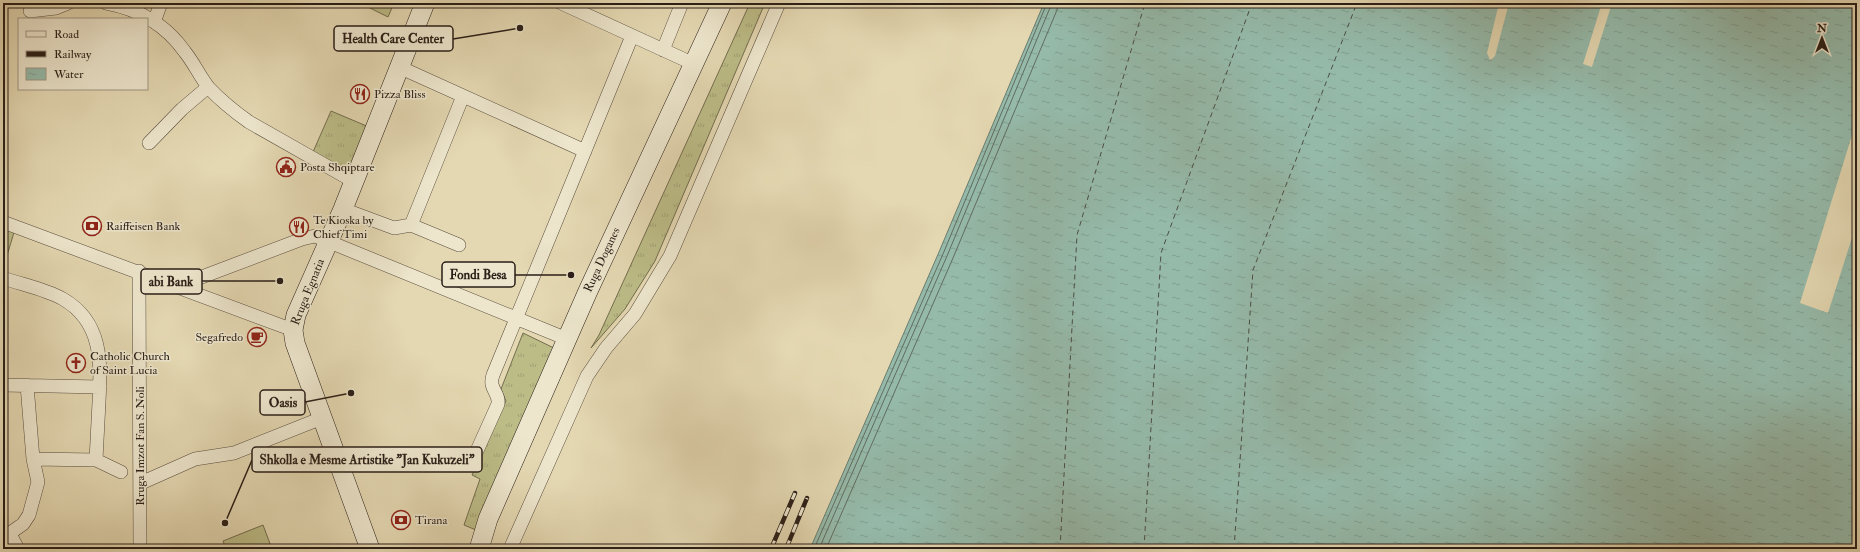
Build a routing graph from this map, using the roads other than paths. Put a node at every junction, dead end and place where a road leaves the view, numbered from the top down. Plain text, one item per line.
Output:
1 (68, 3) edge
2 (106, 3) edge
3 (161, 3) edge
4 (425, 3) edge
5 (561, 3) edge
6 (682, 3) edge
7 (722, 3) edge
8 (779, 3) edge
9 (581, 7) edge
10 (30, 11) dead end
11 (148, 18) edge
12 (148, 18) edge
13 (154, 22) junction
14 (632, 36) junction
15 (663, 50) junction
16 (694, 64) junction
17 (399, 67) junction
18 (208, 87) junction
19 (463, 96) junction
20 (149, 143) dead end
21 (585, 151) junction
22 (353, 181) junction
23 (343, 208) junction
24 (3, 222) edge
25 (411, 225) junction
26 (328, 242) junction
27 (459, 245) dead end
28 (139, 272) junction
29 (3, 278) edge
30 (178, 286) junction
31 (516, 318) junction
32 (292, 330) junction
33 (568, 339) junction
34 (3, 385) edge
35 (27, 385) junction
36 (100, 387) junction
37 (322, 418) junction
38 (33, 459) junction
39 (96, 460) junction
40 (470, 464) dead end
41 (121, 472) dead end
42 (141, 483) junction
43 (359, 518) junction
44 (488, 519) junction
45 (7, 536) edge
46 (18, 549) edge
47 (140, 549) edge
48 (370, 549) edge
49 (376, 549) edge
50 (467, 549) edge
51 (479, 549) edge
52 (510, 549) edge

1 - 10 street
2 - 12 street
3 - 13 street
4 - 17 main road, Rruga Egnatia
5 - 9 street
6 - 15 street
7 - 16 main road, Ruga Doganes
8 - 52 street
9 - 14 street
11 - 13 street
13 - 18 street
14 - 15 street
14 - 21 street
15 - 16 street
16 - 33 main road, Ruga Doganes
17 - 19 street
17 - 22 main road, Rruga Egnatia
18 - 20 street
18 - 22 street
19 - 21 street
19 - 25 street
21 - 31 street
22 - 23 main road, Rruga Egnatia
23 - 25 street
23 - 26 main road, Rruga Egnatia
24 - 28 street
25 - 27 street
26 - 30 street
26 - 31 street
26 - 32 main road, Rruga Egnatia
28 - 30 street
28 - 42 street, Rruga Imzot Fan S. Noli
29 - 36 street
30 - 32 street
31 - 33 street
31 - 40 street
32 - 37 main road, Rruga Egnatia
33 - 44 main road, Ruga Doganes
34 - 35 street
35 - 36 street
35 - 38 street
36 - 39 street
37 - 42 street
37 - 43 main road, Rruga Egnatia
38 - 39 street
38 - 45 street
39 - 41 street
42 - 47 street, Rruga Imzot Fan S. Noli
43 - 48 main road, Rruga Egnatia
43 - 49 main road, Rruga Egnatia
44 - 50 main road
44 - 51 main road
45 - 46 street

